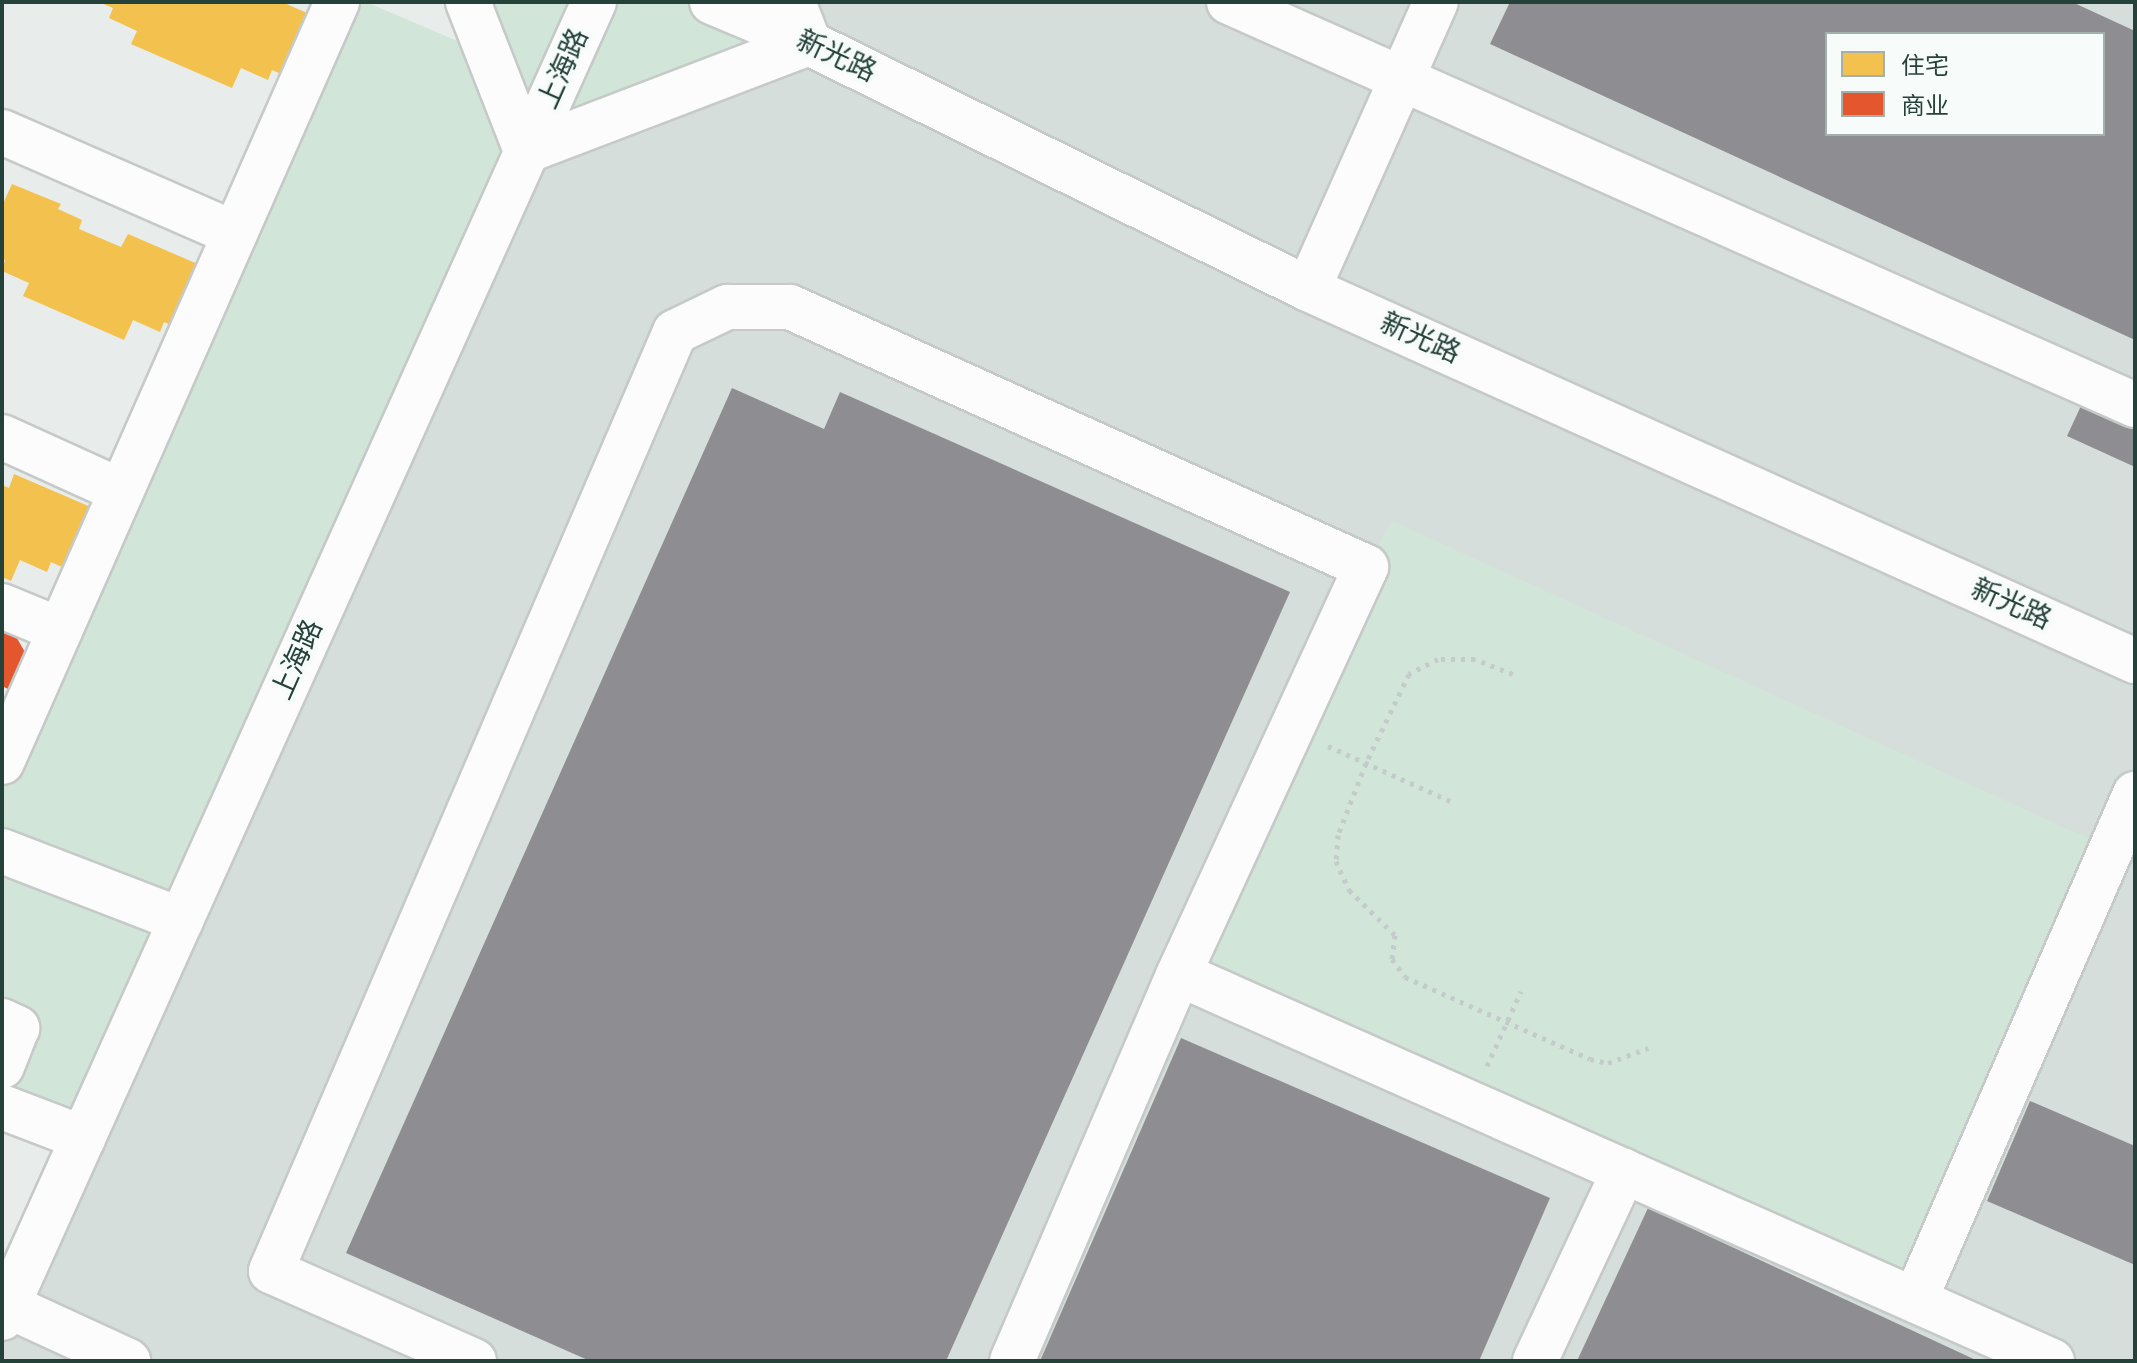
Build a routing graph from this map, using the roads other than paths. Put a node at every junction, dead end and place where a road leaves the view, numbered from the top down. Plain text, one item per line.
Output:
1 (337, 2) edge
2 (468, 2) edge
3 (594, 2) edge
4 (712, 2) edge
5 (793, 2) edge
6 (1229, 2) edge
7 (1436, 2) edge
8 (809, 43) junction
9 (1401, 81) junction
10 (2, 132) edge
11 (526, 151) junction
12 (235, 234) junction
13 (1308, 289) junction
14 (2135, 405) edge
15 (2, 437) edge
16 (121, 491) junction
17 (2, 606) edge
18 (60, 630) junction
19 (2135, 661) edge
20 (2, 762) edge
21 (2135, 794) edge
22 (2, 851) edge
23 (181, 920) junction
24 (1179, 974) junction
25 (2, 1021) edge
26 (2, 1066) edge
27 (2, 1107) edge
28 (83, 1138) junction
29 (1624, 1171) junction
30 (1915, 1300) junction
31 (4, 1309) edge
32 (128, 1361) edge
33 (474, 1361) edge
34 (1012, 1361) edge
35 (1535, 1361) edge
36 (2052, 1361) edge

1 - 12 street
2 - 11 street
3 - 11 street, 上海路
4 - 8 street, 新光路
5 - 8 street
6 - 9 street
7 - 9 street
8 - 11 street
8 - 13 street, 新光路
9 - 13 street
9 - 14 street
10 - 12 street
11 - 23 street, 上海路
12 - 16 street
13 - 19 street, 新光路
15 - 16 street
16 - 18 street
17 - 18 street
18 - 20 street
21 - 30 street
22 - 23 street
23 - 28 street, 上海路
24 - 29 street
24 - 33 street
24 - 34 street
25 - 26 street
27 - 28 street
28 - 31 street, 上海路
29 - 30 street
29 - 35 street
30 - 36 street
31 - 32 street

